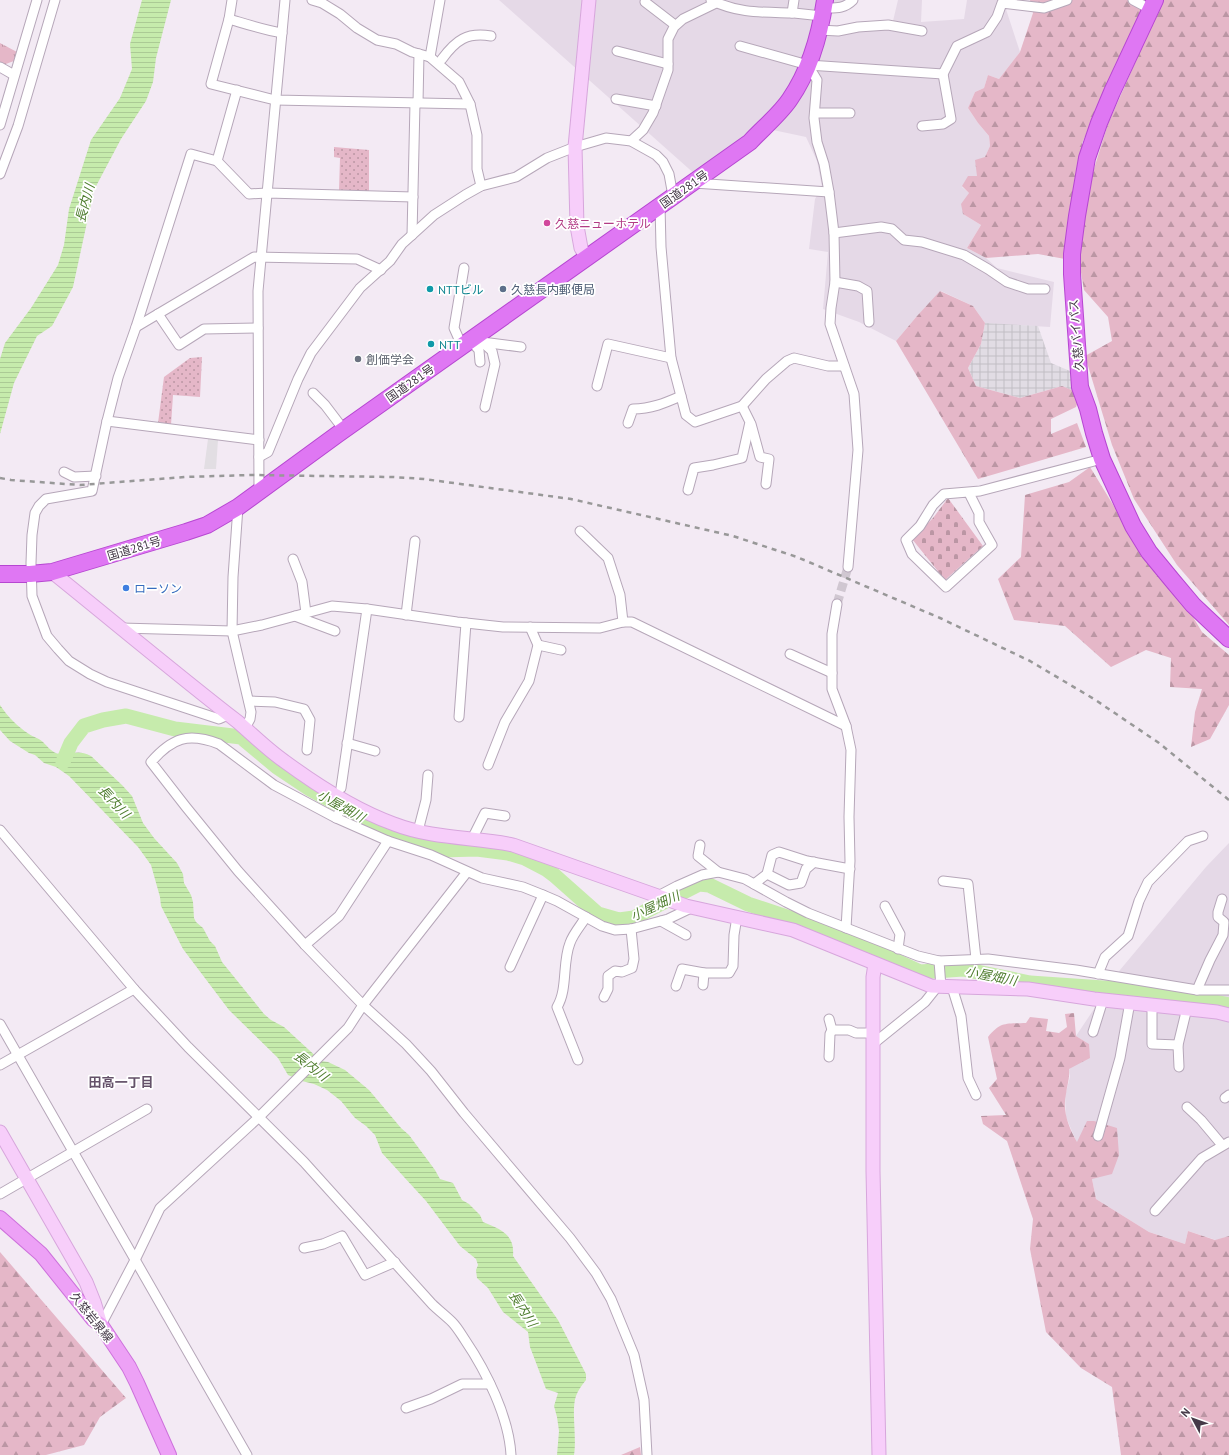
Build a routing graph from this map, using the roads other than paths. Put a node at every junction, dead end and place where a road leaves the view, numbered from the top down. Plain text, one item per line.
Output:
1 (37, 0) edge
2 (55, 0) edge
3 (232, 0) edge
4 (285, 0) edge
5 (312, 0) edge
6 (440, 0) edge
7 (589, 0) edge
8 (794, 0) edge
9 (853, 0) edge
10 (1067, 0) edge
11 (1134, 0) edge
12 (714, 1) edge
13 (645, 2) dead end
14 (1153, 5) edge
15 (792, 13) junction
16 (822, 13) edge
17 (229, 19) junction
18 (676, 25) junction
19 (922, 32) dead end
20 (282, 33) junction
21 (491, 36) dead end
22 (740, 46) dead end
23 (616, 51) dead end
24 (419, 54) junction
25 (430, 57) junction
26 (442, 59) dead end
27 (668, 64) junction
28 (808, 65) junction
29 (0, 68) edge
30 (943, 74) junction
31 (14, 75) junction
32 (237, 90) junction
33 (616, 99) dead end
34 (275, 100) junction
35 (416, 103) junction
36 (470, 104) junction
37 (656, 106) junction
38 (814, 113) junction
39 (850, 113) dead end
40 (0, 124) edge
41 (922, 126) dead end
42 (631, 140) junction
43 (575, 147) junction
44 (217, 160) junction
45 (0, 174) edge
46 (692, 182) junction
47 (481, 186) junction
48 (829, 192) junction
49 (267, 193) junction
50 (413, 197) junction
51 (667, 201) junction
52 (834, 233) junction
53 (412, 235) junction
54 (261, 257) junction
55 (587, 258) junction
56 (464, 268) dead end
57 (381, 270) junction
58 (835, 282) junction
59 (1045, 289) dead end
60 (158, 314) junction
61 (869, 322) dead end
62 (136, 327) junction
63 (258, 328) junction
64 (472, 342) junction
65 (521, 347) dead end
66 (671, 358) junction
67 (480, 362) dead end
68 (844, 366) junction
69 (597, 386) dead end
70 (313, 393) dead end
71 (681, 396) junction
72 (486, 406) dead end
73 (742, 406) junction
74 (107, 421) junction
75 (750, 422) junction
76 (628, 424) dead end
77 (344, 430) junction
78 (259, 440) junction
79 (259, 456) junction
80 (1102, 459) junction
81 (64, 472) dead end
82 (96, 476) junction
83 (766, 484) dead end
84 (688, 490) dead end
85 (259, 491) junction
86 (969, 493) junction
87 (238, 507) junction
88 (580, 531) dead end
89 (416, 541) dead end
90 (293, 559) dead end
91 (848, 567) tunnel mouth
92 (52, 572) junction
93 (0, 574) edge
94 (27, 574) junction
95 (837, 604) tunnel mouth
96 (367, 609) junction
97 (306, 613) junction
98 (406, 615) junction
99 (295, 616) junction
100 (623, 622) junction
101 (466, 623) junction
102 (530, 627) junction
103 (121, 628) junction
104 (232, 631) junction
105 (335, 631) dead end
106 (1229, 640) edge
107 (538, 646) junction
108 (561, 650) dead end
109 (790, 654) dead end
110 (832, 673) junction
111 (249, 701) junction
112 (228, 714) junction
113 (459, 717) dead end
114 (846, 726) junction
115 (245, 728) junction
116 (347, 743) junction
117 (307, 750) dead end
118 (375, 751) dead end
119 (488, 766) dead end
120 (428, 775) dead end
121 (341, 788) dead end
122 (344, 802) junction
123 (505, 816) dead end
124 (336, 817) junction
125 (0, 830) edge
126 (418, 831) junction
127 (1203, 836) dead end
128 (472, 839) junction
129 (388, 841) junction
130 (700, 845) dead end
131 (814, 862) junction
132 (850, 868) junction
133 (467, 872) junction
134 (718, 872) junction
135 (767, 874) junction
136 (943, 881) dead end
137 (754, 884) junction
138 (543, 895) junction
139 (660, 897) junction
140 (1222, 899) dead end
141 (884, 906) dead end
142 (688, 907) junction
143 (586, 917) junction
144 (737, 917) junction
145 (661, 921) junction
146 (846, 928) junction
147 (631, 930) junction
148 (686, 935) dead end
149 (305, 945) junction
150 (898, 949) junction
151 (976, 959) junction
152 (875, 964) junction
153 (939, 964) junction
154 (510, 966) dead end
155 (704, 973) junction
156 (1098, 974) junction
157 (703, 985) dead end
158 (943, 985) junction
159 (676, 986) dead end
160 (134, 989) junction
161 (1197, 990) junction
162 (1229, 990) edge
163 (604, 997) dead end
164 (1103, 1000) junction
165 (1130, 1002) junction
166 (363, 1004) junction
167 (1152, 1004) junction
168 (1187, 1008) junction
169 (1229, 1015) edge
170 (830, 1019) dead end
171 (0, 1024) edge
172 (832, 1030) junction
173 (1093, 1032) dead end
174 (873, 1039) junction
175 (1178, 1045) junction
176 (18, 1055) junction
177 (829, 1057) dead end
178 (578, 1060) dead end
179 (0, 1066) edge
180 (1179, 1067) dead end
181 (976, 1095) dead end
182 (1187, 1107) dead end
183 (147, 1109) dead end
184 (258, 1118) junction
185 (0, 1132) edge
186 (1098, 1136) dead end
187 (1226, 1143) edge
188 (73, 1151) junction
189 (26, 1178) junction
190 (0, 1194) edge
191 (1155, 1211) dead end
192 (0, 1218) edge
193 (304, 1248) dead end
194 (135, 1260) junction
195 (395, 1262) junction
196 (101, 1325) junction
197 (490, 1384) junction
198 (406, 1408) dead end
199 (169, 1455) edge
200 (246, 1455) edge
201 (511, 1455) edge
202 (647, 1455) edge
203 (878, 1455) edge

1 - 31 street
2 - 45 street
3 - 17 street
4 - 20 street
5 - 24 street
6 - 25 street
7 - 43 street
8 - 15 street
9 - 16 street
10 - 30 street
11 - 14 street
12 - 15 street
12 - 18 street
13 - 18 street
14 - 80 highway, 久慈バイパス
15 - 16 street
16 - 19 street
16 - 28 highway, 国道281号
17 - 20 street
17 - 32 street
18 - 27 street
20 - 34 street
21 - 26 street
22 - 28 street
23 - 27 street
24 - 25 street
24 - 35 street
25 - 36 street
27 - 37 street
28 - 30 street
28 - 38 street
28 - 46 highway, 国道281号
29 - 31 street
30 - 41 street
31 - 40 street
32 - 34 street
32 - 44 street
33 - 37 street
34 - 35 street
34 - 49 street
35 - 36 street
35 - 50 street
36 - 47 street
37 - 42 street
38 - 39 street
38 - 48 street
42 - 43 street
42 - 51 street
43 - 47 street
43 - 55 street
44 - 49 street
44 - 62 street
46 - 48 street
46 - 51 highway, 国道281号
47 - 53 street
48 - 52 street
49 - 50 street
49 - 54 street
50 - 53 street
51 - 55 highway, 国道281号
51 - 66 street
52 - 58 street
52 - 59 street
53 - 57 street
54 - 57 street
54 - 60 street
54 - 63 street
55 - 64 highway, 国道281号
56 - 64 street
57 - 79 street
58 - 61 street
58 - 68 street
60 - 62 street
60 - 63 street
62 - 74 street
63 - 78 street
64 - 65 street
64 - 67 street
64 - 72 street
64 - 77 highway, 国道281号
66 - 69 street
66 - 71 street
68 - 73 street
68 - 91 street
70 - 77 street
71 - 73 street
71 - 76 street
73 - 75 street
74 - 78 street
74 - 82 street
75 - 83 street
75 - 84 street
77 - 85 highway, 国道281号
78 - 79 street
79 - 85 street
80 - 86 street
80 - 106 highway, 久慈バイパス
81 - 82 street
82 - 94 street
85 - 87 highway, 国道281号
86 - 86 street
87 - 92 highway, 国道281号
87 - 104 street
88 - 100 street
89 - 98 street
90 - 97 street
92 - 94 highway, 国道281号
92 - 103 street
93 - 94 highway, 国道281号
94 - 112 street
95 - 110 street
96 - 97 street
96 - 98 street
96 - 116 street
97 - 99 street
98 - 101 street
99 - 104 street
99 - 105 street
100 - 102 street
100 - 114 street
101 - 102 street
101 - 113 street
102 - 107 street
103 - 104 street
103 - 112 street
104 - 111 street
107 - 108 street
107 - 119 street
109 - 110 street
110 - 114 street
111 - 115 street
111 - 117 street
112 - 115 street
114 - 132 street
115 - 122 street
116 - 118 street
116 - 121 street
120 - 126 street
122 - 124 street
122 - 126 street
123 - 128 street
124 - 129 street
124 - 149 street
125 - 160 street
126 - 128 street
127 - 156 street
128 - 139 street
129 - 133 street
129 - 149 street
130 - 134 street
131 - 132 street
131 - 135 street
131 - 135 street
132 - 146 street
133 - 138 street
133 - 166 street
134 - 137 street
134 - 139 street
135 - 137 street
136 - 151 street
137 - 146 street
138 - 143 street
138 - 154 street
139 - 142 street
140 - 161 street
141 - 150 street
142 - 144 street
142 - 145 street
143 - 147 street
143 - 178 street
144 - 152 street
144 - 155 street
145 - 147 street
145 - 148 street
146 - 150 street
147 - 163 street
149 - 166 street
150 - 153 street
151 - 153 street
151 - 156 street
152 - 158 street
152 - 174 street
153 - 158 street
155 - 157 street
155 - 159 street
156 - 161 street
158 - 164 street
158 - 174 street
158 - 181 street
160 - 176 street
160 - 184 street
161 - 162 street
164 - 165 street
164 - 173 street
165 - 167 street
165 - 186 street
166 - 184 street
166 - 202 street
167 - 168 street
167 - 175 street
168 - 169 street
168 - 175 street
170 - 172 street
171 - 176 street
172 - 174 street
172 - 177 street
174 - 203 street
175 - 180 street
176 - 179 street
176 - 188 street
182 - 187 street
183 - 188 street
184 - 194 street
184 - 195 street
185 - 189 street
187 - 191 street
188 - 189 street
188 - 194 street
189 - 190 street
189 - 196 street
192 - 196 main road, 久慈岩泉線
193 - 195 street
194 - 196 street
194 - 200 street
195 - 197 street
196 - 199 main road, 久慈岩泉線
197 - 198 street
197 - 201 street

